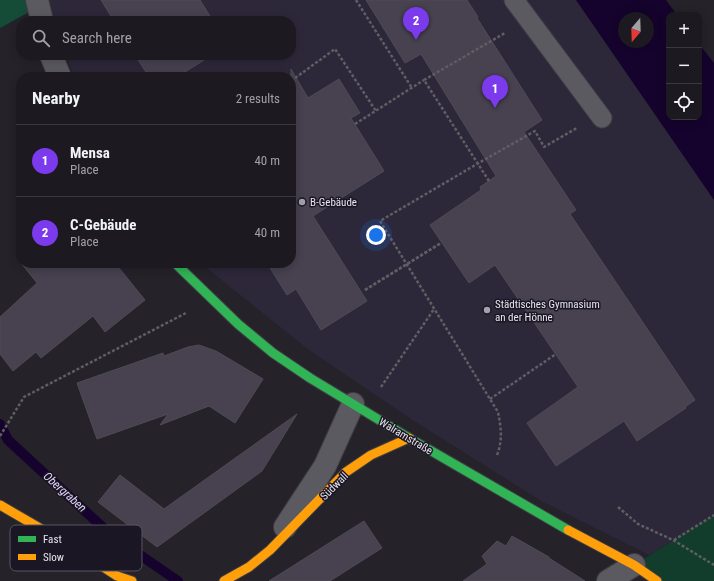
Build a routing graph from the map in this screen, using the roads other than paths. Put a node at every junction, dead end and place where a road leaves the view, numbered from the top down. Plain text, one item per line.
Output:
1 (36, 0) edge
2 (514, 0) edge
3 (41, 16) edge
4 (53, 60) edge
5 (58, 72) edge
6 (602, 117) road end
7 (180, 268) edge
8 (353, 404) junction
9 (409, 438) junction
10 (0, 505) edge
11 (35, 525) edge
12 (270, 550) junction
13 (634, 565) junction
14 (109, 571) edge
15 (132, 581) edge
16 (224, 581) edge
17 (608, 581) edge
18 (657, 581) edge

1 - 3 street
2 - 6 lane
4 - 5 street
7 - 8 street, Walramstraße
8 - 9 street, Walramstraße
8 - 12 street, Südwall
9 - 12 street, Südwall
9 - 13 street, Walramstraße
10 - 11 street
12 - 16 street, Südwall
13 - 17 street
13 - 18 street, Walramstraße
14 - 15 street

